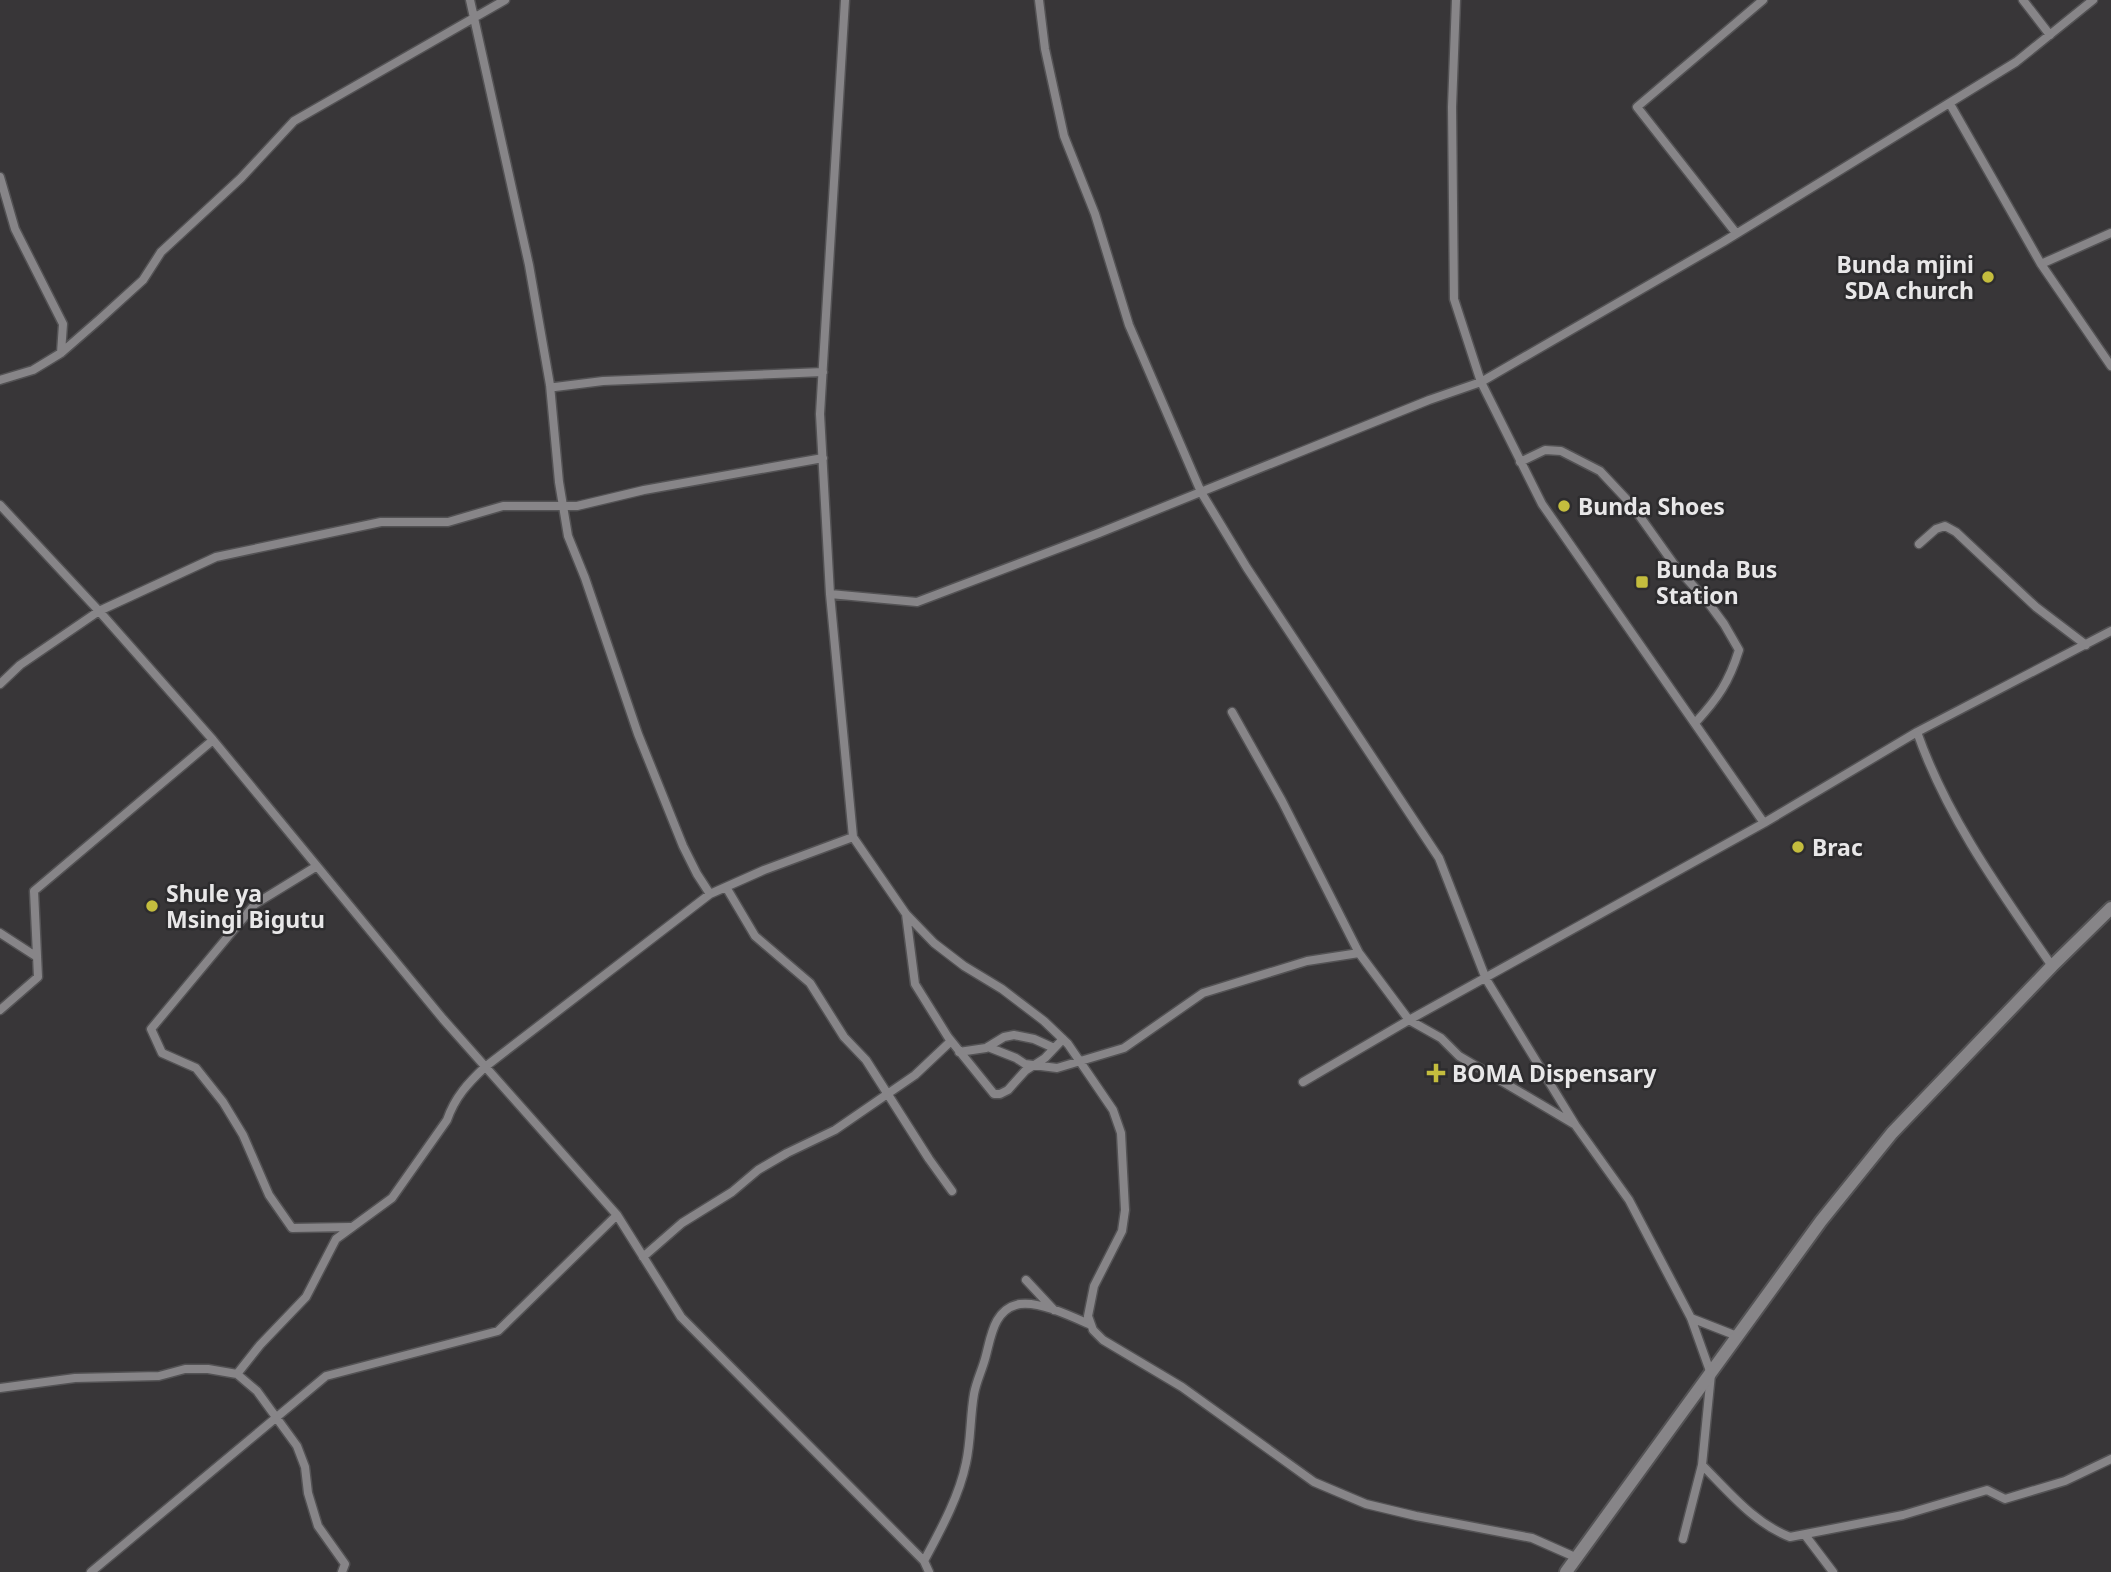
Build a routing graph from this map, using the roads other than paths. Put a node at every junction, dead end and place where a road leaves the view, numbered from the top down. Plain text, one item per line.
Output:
1 (470, 0) edge
2 (505, 0) edge
3 (845, 0) edge
4 (1039, 0) edge
5 (1455, 0) edge
6 (1763, 0) edge
7 (2023, 0) edge
8 (2093, 0) edge
9 (473, 17) junction
10 (2050, 34) junction
11 (1950, 104) junction
12 (0, 177) edge
13 (1737, 233) junction
14 (2111, 233) edge
15 (2041, 264) junction
16 (61, 353) junction
17 (2111, 366) edge
18 (823, 372) junction
19 (0, 380) edge
20 (1481, 382) junction
21 (550, 385) junction
22 (823, 458) junction
23 (1520, 462) junction
24 (1201, 492) junction
25 (0, 505) edge
26 (563, 506) junction
27 (1919, 544) dead end
28 (830, 594) junction
29 (99, 611) junction
30 (2111, 631) edge
31 (2086, 645) junction
32 (0, 684) edge
33 (1232, 712) dead end
34 (1696, 722) junction
35 (1917, 732) junction
36 (213, 740) junction
37 (1765, 823) junction
38 (853, 836) junction
39 (317, 866) junction
40 (726, 887) junction
41 (710, 894) junction
42 (2111, 908) edge
43 (906, 914) junction
44 (0, 933) edge
45 (1359, 953) junction
46 (37, 957) junction
47 (2052, 966) junction
48 (1486, 979) junction
49 (0, 1010) edge
50 (1409, 1020) junction
51 (1063, 1039) junction
52 (951, 1041) junction
53 (988, 1046) junction
54 (1054, 1048) junction
55 (959, 1052) junction
56 (1079, 1060) junction
57 (1033, 1065) junction
58 (485, 1067) junction
59 (1303, 1082) dead end
60 (887, 1094) junction
61 (1576, 1126) junction
62 (952, 1191) dead end
63 (617, 1215) junction
64 (350, 1227) junction
65 (643, 1257) junction
66 (1026, 1280) dead end
67 (1054, 1310) junction
68 (1691, 1318) junction
69 (1091, 1325) junction
70 (1737, 1336) junction
71 (237, 1374) junction
72 (1712, 1374) junction
73 (0, 1388) edge
74 (277, 1417) junction
75 (2111, 1459) edge
76 (1702, 1465) junction
77 (1805, 1535) junction
78 (1683, 1539) dead end
79 (1575, 1557) junction
80 (924, 1561) junction
81 (92, 1572) edge
82 (342, 1572) edge
83 (929, 1572) edge
84 (1566, 1572) edge
85 (1833, 1572) edge

1 - 9 street
2 - 9 street
3 - 18 street
4 - 24 street
5 - 20 street
6 - 13 street
7 - 10 street
8 - 10 street
9 - 16 street
9 - 21 street
10 - 11 street
11 - 13 street
11 - 15 street
12 - 16 street
13 - 20 street
14 - 15 street
15 - 17 street
16 - 19 street
18 - 21 street
18 - 22 street
20 - 23 street
20 - 24 street
21 - 26 street
22 - 26 street
22 - 28 street
23 - 34 street
23 - 34 street
24 - 28 street
24 - 48 street
25 - 29 street
26 - 29 street
26 - 41 street
27 - 31 street
28 - 38 street
29 - 32 street
29 - 36 street
30 - 31 street
31 - 35 street
33 - 45 street
34 - 37 street
35 - 37 street
35 - 47 street
36 - 39 street
36 - 46 street
37 - 48 street
38 - 40 street
38 - 43 street
39 - 58 street
39 - 64 street
40 - 41 street
40 - 60 street
41 - 58 street
42 - 47 main road
43 - 51 street
43 - 52 street
44 - 46 street
45 - 50 street
45 - 56 street
46 - 49 street
47 - 70 main road
48 - 50 street
48 - 61 street
50 - 59 street
50 - 61 street
51 - 54 street
51 - 56 street
52 - 55 street
52 - 60 street
53 - 54 street
53 - 55 street
53 - 57 street
54 - 57 street
55 - 57 street
56 - 57 street
56 - 69 street
58 - 63 street
58 - 64 street
60 - 62 street
60 - 65 street
61 - 68 street
63 - 65 street
63 - 74 street
64 - 71 street
65 - 80 street
66 - 67 street
67 - 69 street
67 - 80 street
68 - 70 street
68 - 72 street
69 - 79 street
70 - 72 main road
71 - 73 street
71 - 74 street
72 - 76 street
72 - 79 main road
74 - 81 street
74 - 82 street
75 - 77 street
76 - 77 street
76 - 78 street
77 - 85 street
79 - 84 main road
80 - 83 street

